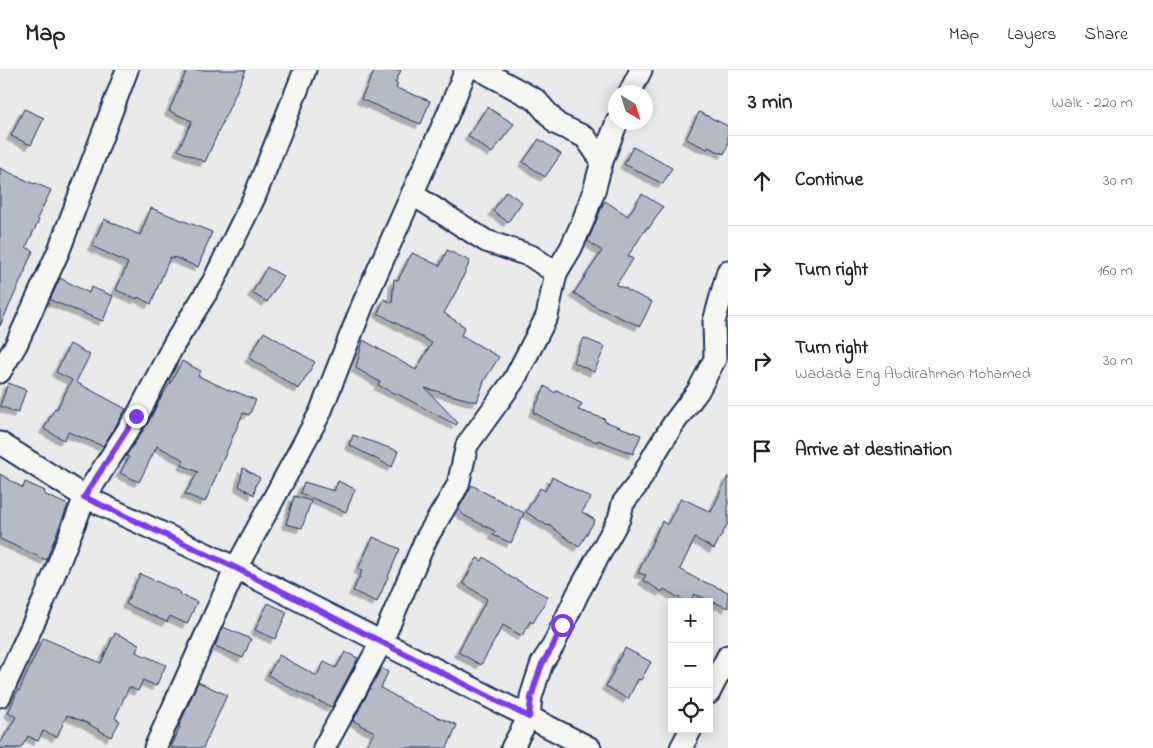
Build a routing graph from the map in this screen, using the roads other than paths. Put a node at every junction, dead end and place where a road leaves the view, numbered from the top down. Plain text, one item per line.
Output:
1 (127, 70) edge
2 (305, 70) edge
3 (466, 70) edge
4 (480, 70) edge
5 (641, 70) edge
6 (634, 85) edge
7 (614, 130) edge
8 (602, 161) junction
9 (412, 194) junction
10 (556, 272) junction
11 (728, 272) edge
12 (0, 372) edge
13 (0, 443) edge
14 (84, 497) junction
15 (236, 568) junction
16 (382, 641) junction
17 (728, 656) edge
18 (712, 688) edge
19 (0, 696) edge
20 (529, 717) junction
21 (688, 733) edge
22 (155, 748) edge
23 (324, 748) edge
24 (512, 748) edge
25 (590, 748) edge
26 (681, 748) edge

1 - 12 street
2 - 14 street
3 - 9 street
4 - 8 street
5 - 6 street
7 - 8 street
8 - 10 street
9 - 10 street
9 - 15 street
10 - 16 street
11 - 20 street
13 - 14 street
14 - 15 street
14 - 19 street
15 - 16 street
15 - 22 street
16 - 20 street
16 - 23 street
17 - 18 street
20 - 24 street
20 - 25 street
21 - 26 street

